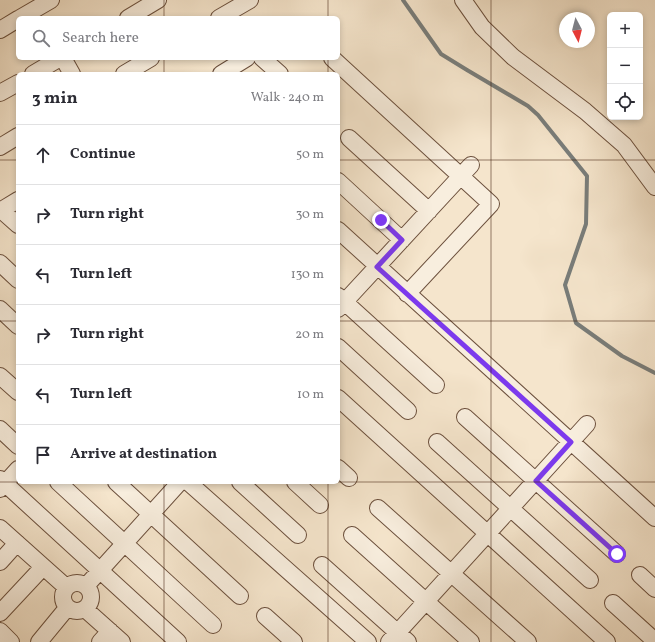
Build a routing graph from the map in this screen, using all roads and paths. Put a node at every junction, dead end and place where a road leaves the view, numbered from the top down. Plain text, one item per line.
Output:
1 (51, 0) edge
2 (158, 0) edge
3 (250, 0) edge
4 (463, 0) edge
5 (34, 9) edge
6 (24, 16) edge
7 (131, 16) edge
8 (222, 16) edge
9 (16, 21) edge
10 (0, 30) edge
11 (58, 60) edge
12 (63, 60) edge
13 (148, 60) edge
14 (244, 60) edge
15 (264, 60) edge
16 (334, 60) edge
17 (37, 72) edge
18 (71, 72) edge
19 (128, 72) edge
20 (224, 72) edge
21 (278, 72) edge
22 (16, 84) edge
23 (0, 93) edge
24 (16, 137) edge
25 (349, 138) dead end
26 (0, 146) edge
27 (466, 171) junction
28 (340, 183) edge
29 (655, 187) edge
30 (16, 201) edge
31 (1, 210) edge
32 (429, 211) junction
33 (16, 223) edge
34 (340, 232) edge
35 (402, 240) junction
36 (0, 263) edge
37 (377, 267) junction
38 (16, 278) edge
39 (407, 294) junction
40 (340, 302) edge
41 (0, 309) edge
42 (16, 324) edge
43 (340, 349) edge
44 (0, 376) edge
45 (436, 385) dead end
46 (16, 390) edge
47 (340, 400) edge
48 (408, 411) dead end
49 (465, 417) dead end
50 (587, 424) dead end
51 (0, 429) edge
52 (436, 442) dead end
53 (571, 442) junction
54 (16, 444) edge
55 (16, 471) edge
56 (536, 481) junction
57 (2, 484) edge
58 (60, 484) edge
59 (118, 484) edge
60 (178, 484) edge
61 (190, 484) edge
62 (242, 484) edge
63 (296, 484) edge
64 (320, 506) dead end
65 (378, 508) dead end
66 (511, 509) junction
67 (151, 514) junction
68 (655, 518) edge
69 (0, 528) edge
70 (488, 534) junction
71 (298, 535) dead end
72 (352, 535) dead end
73 (17, 543) junction
74 (124, 543) junction
75 (617, 554) dead end
76 (0, 562) edge
77 (322, 565) dead end
78 (43, 566) junction
79 (100, 570) junction
80 (452, 574) junction
81 (640, 575) dead end
82 (590, 580) dead end
83 (86, 586) junction
84 (66, 587) junction
85 (655, 589) edge
86 (240, 596) dead end
87 (426, 602) junction
88 (613, 603) dead end
89 (67, 608) junction
90 (85, 609) junction
91 (0, 614) edge
92 (265, 616) dead end
93 (213, 625) dead end
94 (0, 631) edge
95 (105, 636) edge
96 (398, 639) edge
97 (655, 641) edge
98 (11, 642) edge
99 (39, 642) edge
100 (122, 642) edge
101 (178, 642) edge
102 (294, 642) edge
103 (368, 642) edge
104 (470, 642) edge
105 (528, 642) edge
106 (607, 642) edge

1 - 5 street
2 - 7 street
3 - 8 street
4 - 29 street
5 - 6 street
9 - 10 street
11 - 17 street
12 - 18 street
13 - 19 street
14 - 20 street
15 - 21 street
16 - 27 street
22 - 23 street
24 - 26 street
25 - 32 street
27 - 32 street
27 - 39 street
28 - 35 street
30 - 31 street
31 - 33 street
32 - 35 street
34 - 37 street
35 - 37 street
36 - 38 street
37 - 39 street
37 - 40 street
39 - 53 street
40 - 45 street
41 - 42 street
43 - 48 street
44 - 46 street
47 - 70 street
49 - 56 street
50 - 53 street
51 - 54 street
52 - 66 street
53 - 56 street
53 - 68 street
55 - 57 street
56 - 66 street
56 - 75 street
57 - 79 street
58 - 74 street
59 - 67 street
60 - 67 street
61 - 103 street
62 - 71 street
63 - 64 street
65 - 80 street
66 - 70 street
66 - 82 street
67 - 74 street
67 - 86 street
69 - 73 street
70 - 80 street
70 - 106 street
72 - 87 street
73 - 76 street
73 - 78 street
74 - 79 street
74 - 93 street
77 - 96 street
78 - 84 street
78 - 91 street
79 - 83 street
79 - 101 street
80 - 87 street
80 - 105 street
81 - 85 street
83 - 84 street
83 - 90 street
84 - 89 street
87 - 96 street
87 - 104 street
88 - 97 street
89 - 90 street
89 - 99 street
90 - 95 street
92 - 102 street
94 - 98 street
95 - 100 street

